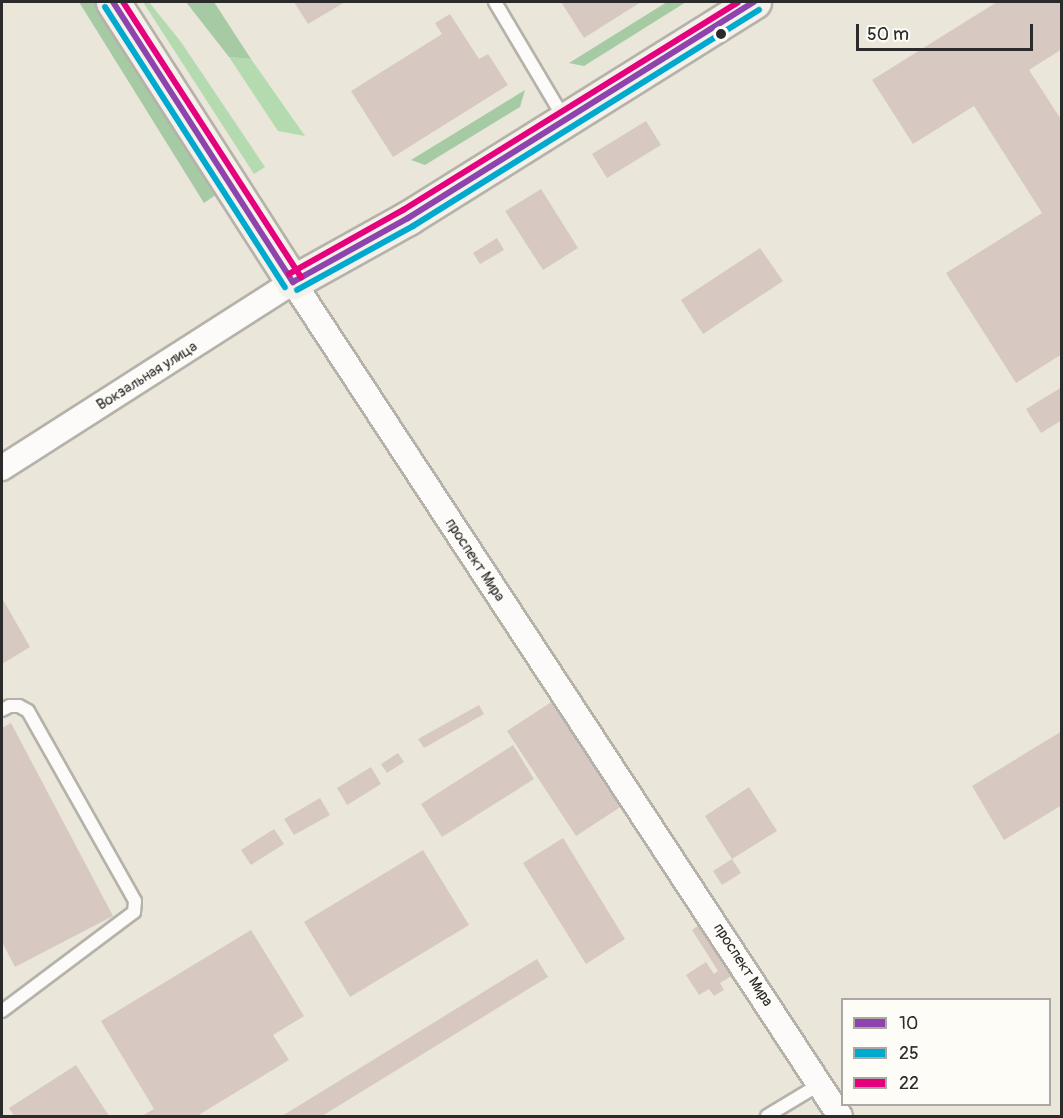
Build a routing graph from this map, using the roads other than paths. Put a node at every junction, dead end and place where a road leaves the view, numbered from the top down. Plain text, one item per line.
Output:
1 (113, 2) edge
2 (495, 2) edge
3 (727, 2) edge
4 (754, 2) edge
5 (562, 113) junction
6 (292, 282) junction
7 (2, 468) edge
8 (2, 710) edge
9 (2, 1011) edge
10 (820, 1084) junction
11 (768, 1116) edge
12 (840, 1116) edge

1 - 6 street, проспект Мира
2 - 5 lane
3 - 5 street, Вокзальная улица
4 - 5 street, Вокзальная улица
5 - 6 street, Вокзальная улица
6 - 7 street, Вокзальная улица
6 - 10 street, проспект Мира
8 - 9 lane
10 - 11 lane
10 - 12 street, проспект Мира

